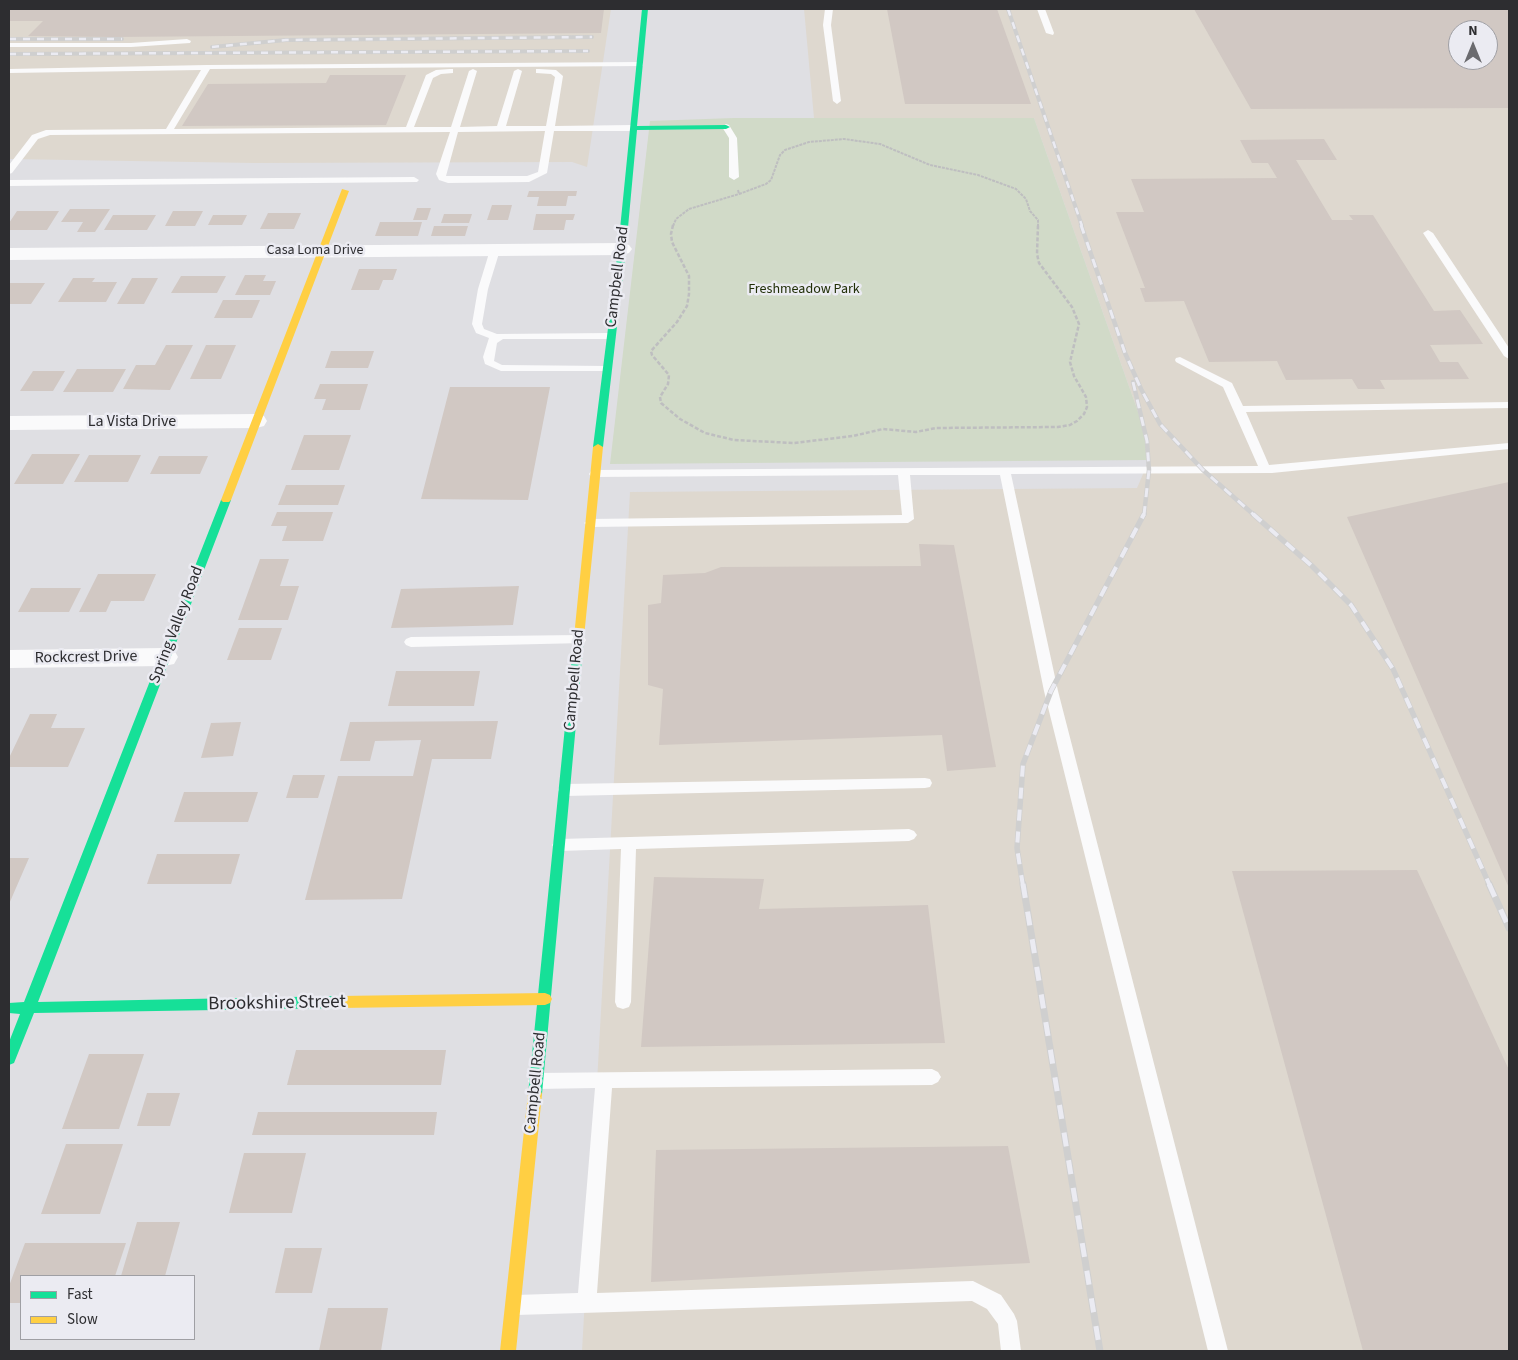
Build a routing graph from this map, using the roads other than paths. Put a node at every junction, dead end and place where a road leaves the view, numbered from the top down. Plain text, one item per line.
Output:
1 (645, 9) edge
2 (829, 9) edge
3 (1041, 9) edge
4 (1050, 33) dead end
5 (187, 40) dead end
6 (9, 45) edge
7 (640, 64) junction
8 (207, 67) junction
9 (9, 71) edge
10 (474, 71) junction
11 (518, 71) junction
12 (837, 101) dead end
13 (726, 127) joint
14 (633, 128) junction
15 (409, 130) junction
16 (454, 130) junction
17 (501, 130) junction
18 (548, 130) junction
19 (168, 132) junction
20 (9, 171) edge
21 (734, 177) road end
22 (414, 180) dead end
23 (9, 183) edge
24 (345, 191) dead end
25 (1428, 234) dead end
26 (622, 249) junction
27 (495, 250) junction
28 (322, 251) junction
29 (9, 254) edge
30 (611, 336) junction
31 (497, 338) junction
32 (1509, 356) edge
33 (1180, 360) dead end
34 (607, 369) junction
35 (1509, 405) edge
36 (1239, 409) junction
37 (256, 421) junction
38 (9, 423) edge
39 (1509, 446) edge
40 (1264, 469) junction
41 (904, 472) junction
42 (1004, 472) junction
43 (595, 474) junction
44 (590, 523) junction
45 (579, 640) junction
46 (411, 642) dead end
47 (164, 658) junction
48 (9, 659) edge
49 (925, 784) dead end
50 (565, 790) junction
51 (909, 835) dead end
52 (629, 843) junction
53 (560, 845) junction
54 (545, 999) junction
55 (624, 1002) dead end
56 (9, 1008) edge
57 (28, 1008) junction
58 (9, 1059) edge
59 (932, 1077) dead end
60 (604, 1080) junction
61 (536, 1081) junction
62 (587, 1303) junction
63 (512, 1305) junction
64 (508, 1351) edge
65 (1010, 1351) edge
66 (1218, 1351) edge

1 - 7 street, Campbell Road
2 - 12 lane
3 - 4 lane
5 - 6 lane
7 - 8 lane
7 - 14 street, Campbell Road
8 - 9 lane
8 - 19 lane
10 - 11 lane
10 - 15 lane
10 - 16 lane
11 - 17 lane
11 - 18 lane
13 - 14 street
13 - 21 lane
14 - 18 lane
14 - 26 street, Campbell Road
15 - 16 lane
15 - 19 lane
16 - 17 lane
16 - 18 lane
17 - 18 lane
19 - 20 lane
22 - 23 lane
24 - 28 street, Spring Valley Road
25 - 32 lane
26 - 27 street, Casa Loma Drive
26 - 30 street, Campbell Road
27 - 28 street, Casa Loma Drive
27 - 31 lane
28 - 29 street, Casa Loma Drive
28 - 37 street, Spring Valley Road
30 - 31 lane
30 - 34 street, Campbell Road
31 - 34 lane
33 - 36 lane
34 - 43 street, Campbell Road
35 - 36 lane
36 - 40 lane
37 - 38 street, La Vista Drive
37 - 47 street, Spring Valley Road
39 - 40 lane
40 - 42 lane
41 - 42 lane
41 - 43 lane
41 - 44 lane
42 - 66 lane
43 - 44 street, Campbell Road
44 - 45 street, Campbell Road
45 - 46 lane
45 - 50 street, Campbell Road
47 - 48 street, Rockcrest Drive
47 - 57 street, Spring Valley Road
49 - 50 lane
50 - 53 street, Campbell Road
51 - 52 lane
52 - 53 lane
52 - 55 lane
53 - 54 street, Campbell Road
54 - 57 street, Brookshire Street
54 - 61 street, Campbell Road
56 - 57 street, Brookshire Street
57 - 58 street, Spring Valley Road
59 - 60 lane
60 - 61 lane
60 - 62 lane
61 - 63 street, Campbell Road
62 - 63 lane
62 - 65 lane
63 - 64 street, Campbell Road

